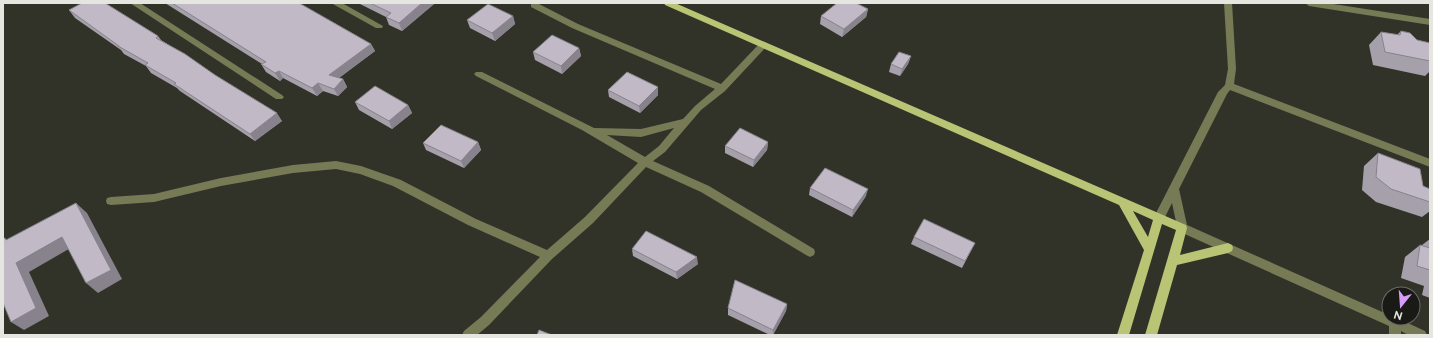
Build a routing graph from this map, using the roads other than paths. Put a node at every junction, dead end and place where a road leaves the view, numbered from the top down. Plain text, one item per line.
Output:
1 (134, 3) edge
2 (335, 3) edge
3 (668, 3) edge
4 (1228, 3) edge
5 (1308, 3) edge
6 (534, 4) dead end
7 (1430, 22) edge
8 (379, 26) dead end
9 (763, 45) junction
10 (479, 74) dead end
11 (1229, 86) junction
12 (721, 88) junction
13 (279, 97) dead end
14 (686, 122) junction
15 (591, 130) junction
16 (645, 162) junction
17 (1430, 163) edge
18 (1174, 190) junction
19 (111, 201) dead end
20 (1123, 202) junction
21 (1159, 218) junction
22 (1182, 228) junction
23 (1228, 248) junction
24 (1149, 250) junction
25 (810, 252) dead end
26 (548, 256) junction
27 (1173, 261) junction
28 (1381, 316) edge
29 (1402, 326) edge
30 (468, 335) edge
31 (1123, 335) edge
32 (1151, 335) edge
33 (1421, 335) edge

1 - 13 street
2 - 8 street
3 - 9 main road
4 - 11 street
5 - 7 street
6 - 12 street
9 - 12 street
9 - 20 main road
10 - 15 street
11 - 17 street
11 - 18 street
12 - 14 street
14 - 15 street
14 - 16 street
15 - 16 street
16 - 25 street
16 - 26 street
18 - 21 street
18 - 22 street
19 - 26 street
20 - 21 main road
20 - 24 main road
21 - 22 main road
21 - 24 main road
22 - 23 street
22 - 27 main road
23 - 27 main road
23 - 28 street
24 - 31 main road
26 - 30 street
27 - 32 main road
29 - 33 street

